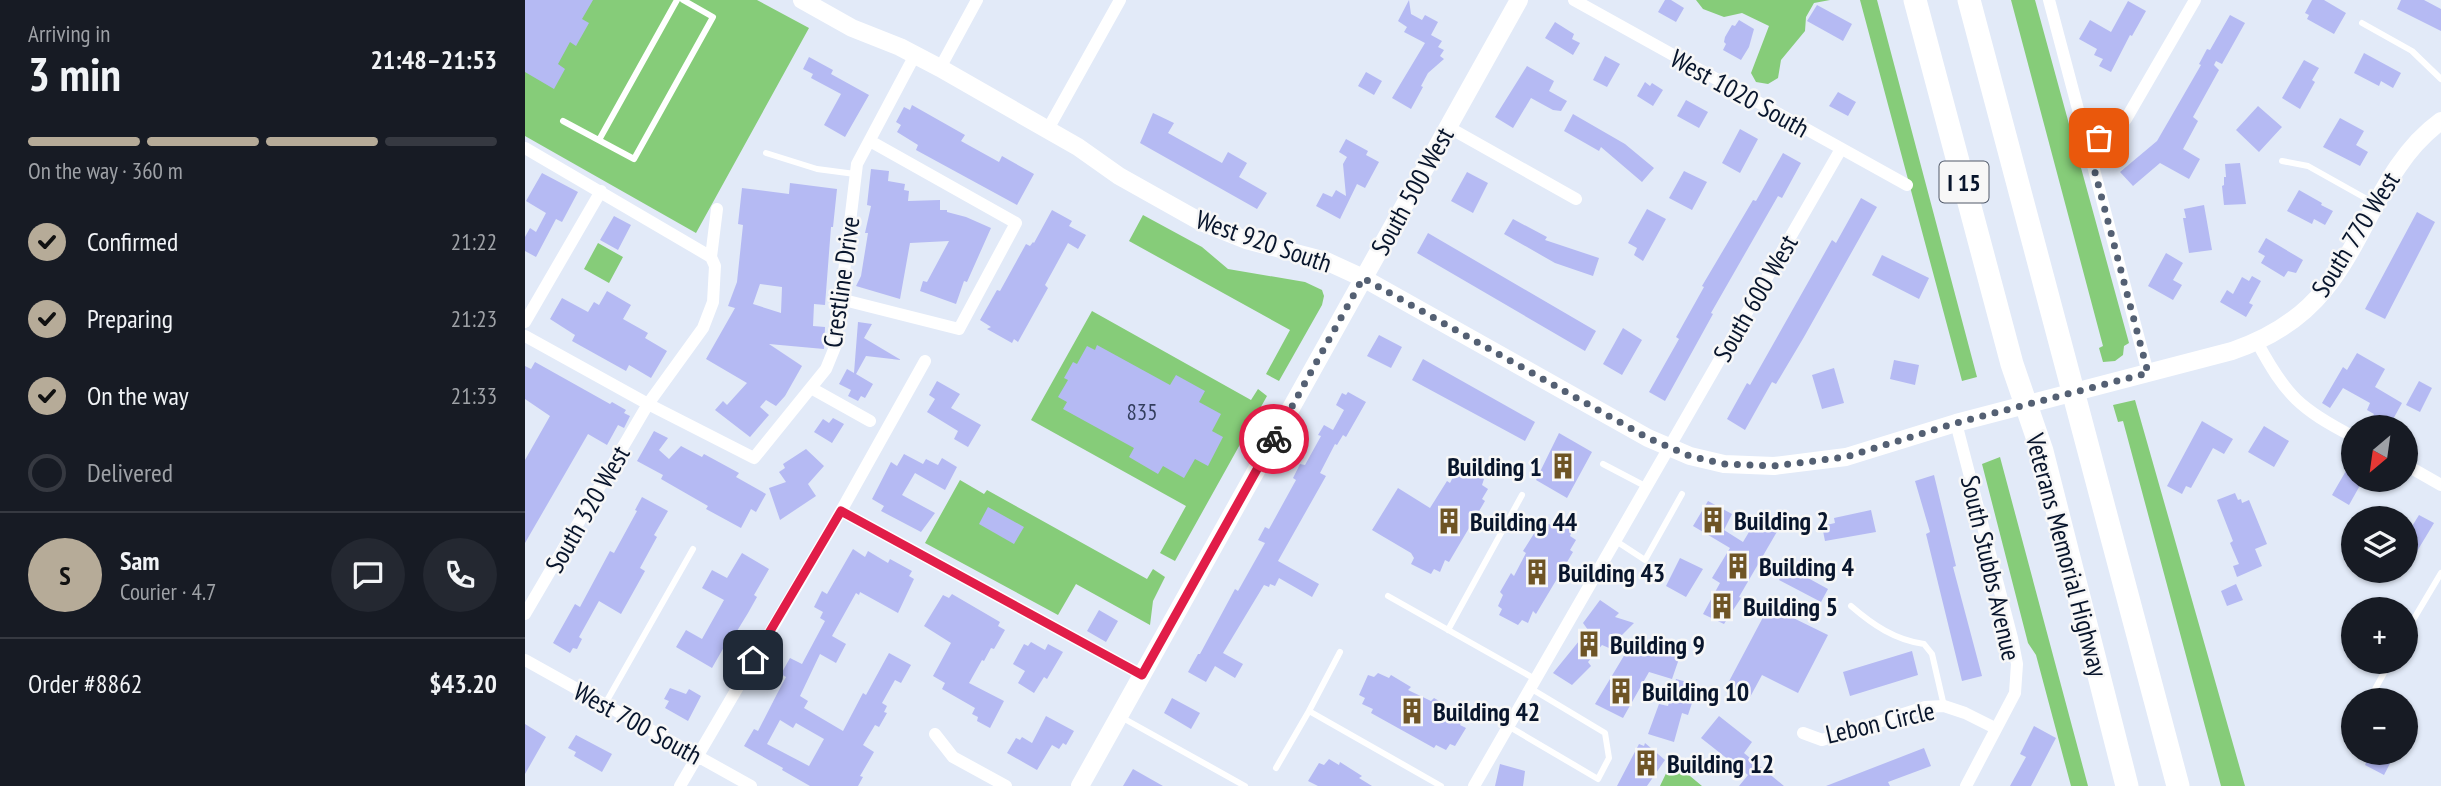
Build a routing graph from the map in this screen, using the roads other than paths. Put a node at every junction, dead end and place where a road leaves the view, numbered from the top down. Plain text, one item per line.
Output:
1 (677, 0) edge
2 (683, 0) edge
3 (977, 0) edge
4 (1120, 0) edge
5 (1519, 0) edge
6 (1574, 0) edge
7 (1915, 0) edge
8 (1969, 0) edge
9 (2049, 0) edge
10 (2195, 0) edge
11 (814, 3) edge
12 (2363, 23) dead end
13 (915, 55) junction
14 (940, 68) junction
15 (2441, 79) edge
16 (563, 121) dead end
17 (2441, 121) edge
18 (1448, 127) junction
19 (1048, 130) junction
20 (599, 140) junction
21 (870, 141) junction
22 (2087, 142) junction
23 (525, 148) edge
24 (1841, 149) junction
25 (766, 153) dead end
26 (2282, 161) dead end
27 (855, 174) junction
28 (1907, 185) dead end
29 (601, 191) junction
30 (1576, 199) dead end
31 (2375, 204) junction
32 (717, 209) dead end
33 (711, 257) junction
34 (1363, 278) junction
35 (840, 299) junction
36 (525, 322) edge
37 (525, 336) edge
38 (2257, 342) junction
39 (925, 362) dead end
40 (2148, 373) junction
41 (2101, 386) joint
42 (811, 388) junction
43 (648, 404) junction
44 (870, 421) dead end
45 (1956, 423) junction
46 (2341, 430) edge
47 (1669, 447) junction
48 (1603, 464) dead end
49 (2419, 472) edge
50 (2441, 485) edge
51 (1645, 486) junction
52 (1682, 494) dead end
53 (1522, 495) dead end
54 (841, 511) junction
55 (1615, 540) junction
56 (693, 549) dead end
57 (2441, 573) edge
58 (1388, 596) dead end
59 (1851, 606) dead end
60 (2418, 612) edge
61 (525, 614) edge
62 (1448, 630) junction
63 (1340, 652) dead end
64 (525, 660) edge
65 (1142, 675) junction
66 (1532, 684) junction
67 (605, 704) junction
68 (1944, 706) junction
69 (1309, 711) junction
70 (1119, 716) junction
71 (1508, 726) junction
72 (1995, 728) junction
73 (1803, 733) dead end
74 (935, 734) dead end
75 (697, 756) junction
76 (1276, 768) dead end
77 (680, 786) edge
78 (751, 786) edge
79 (1006, 786) edge
80 (1080, 786) edge
81 (1245, 786) edge
82 (1441, 786) edge
83 (1474, 786) edge
84 (1966, 786) edge
85 (2127, 786) edge
86 (2178, 786) edge

1 - 20 lane
2 - 20 lane
3 - 14 street
4 - 19 street
5 - 18 street, South 500 West
6 - 24 street, West 1020 South
7 - 85 highway, Veterans Memorial Highway / I 15
8 - 86 highway, Veterans Memorial Highway / I 15
9 - 22 street
10 - 22 street
11 - 13 street, West 920 South
12 - 15 lane
13 - 14 street, West 920 South
13 - 21 street, Crestline Drive
14 - 19 street, West 920 South
16 - 20 lane
17 - 31 street, South 770 West
18 - 30 street
18 - 34 street, South 500 West
19 - 34 street, West 920 South
21 - 27 street, Crestline Drive
21 - 35 street
22 - 40 street
23 - 29 street
24 - 28 street, West 1020 South
24 - 47 street, South 600 West
25 - 27 lane
26 - 31 lane
27 - 35 street, Crestline Drive
29 - 33 street
29 - 36 street
31 - 38 street, South 770 West
32 - 33 street
33 - 43 street
34 - 47 street, West 920 South
34 - 65 street, South 500 West
35 - 42 street, Crestline Drive
37 - 43 street
38 - 40 street, South 770 West
38 - 46 street
39 - 54 street
40 - 41 street, South 770 West
41 - 45 street, West 920 South
42 - 43 street, Crestline Drive
42 - 44 street
43 - 61 street, South 320 West
45 - 47 street, West 920 South
45 - 72 street, South Stubbs Avenue
47 - 51 street, South 600 West
48 - 51 lane
49 - 50 street
51 - 55 street, South 600 West
52 - 55 lane
53 - 62 lane
54 - 65 street
54 - 75 street
55 - 66 street, South 600 West
56 - 67 lane
57 - 60 lane
58 - 62 lane
59 - 68 lane
62 - 66 lane
63 - 69 lane
64 - 67 street, West 700 South
65 - 70 street, South 500 West
66 - 71 street, South 600 West
66 - 71 lane
67 - 75 street, West 700 South
68 - 72 street, Lebon Circle
68 - 73 street, Lebon Circle
69 - 76 lane
69 - 82 lane
70 - 80 street, South 500 West
70 - 81 lane
71 - 83 street, South 600 West
72 - 84 street, South Stubbs Avenue
74 - 79 street
75 - 77 street
75 - 78 street, West 700 South

